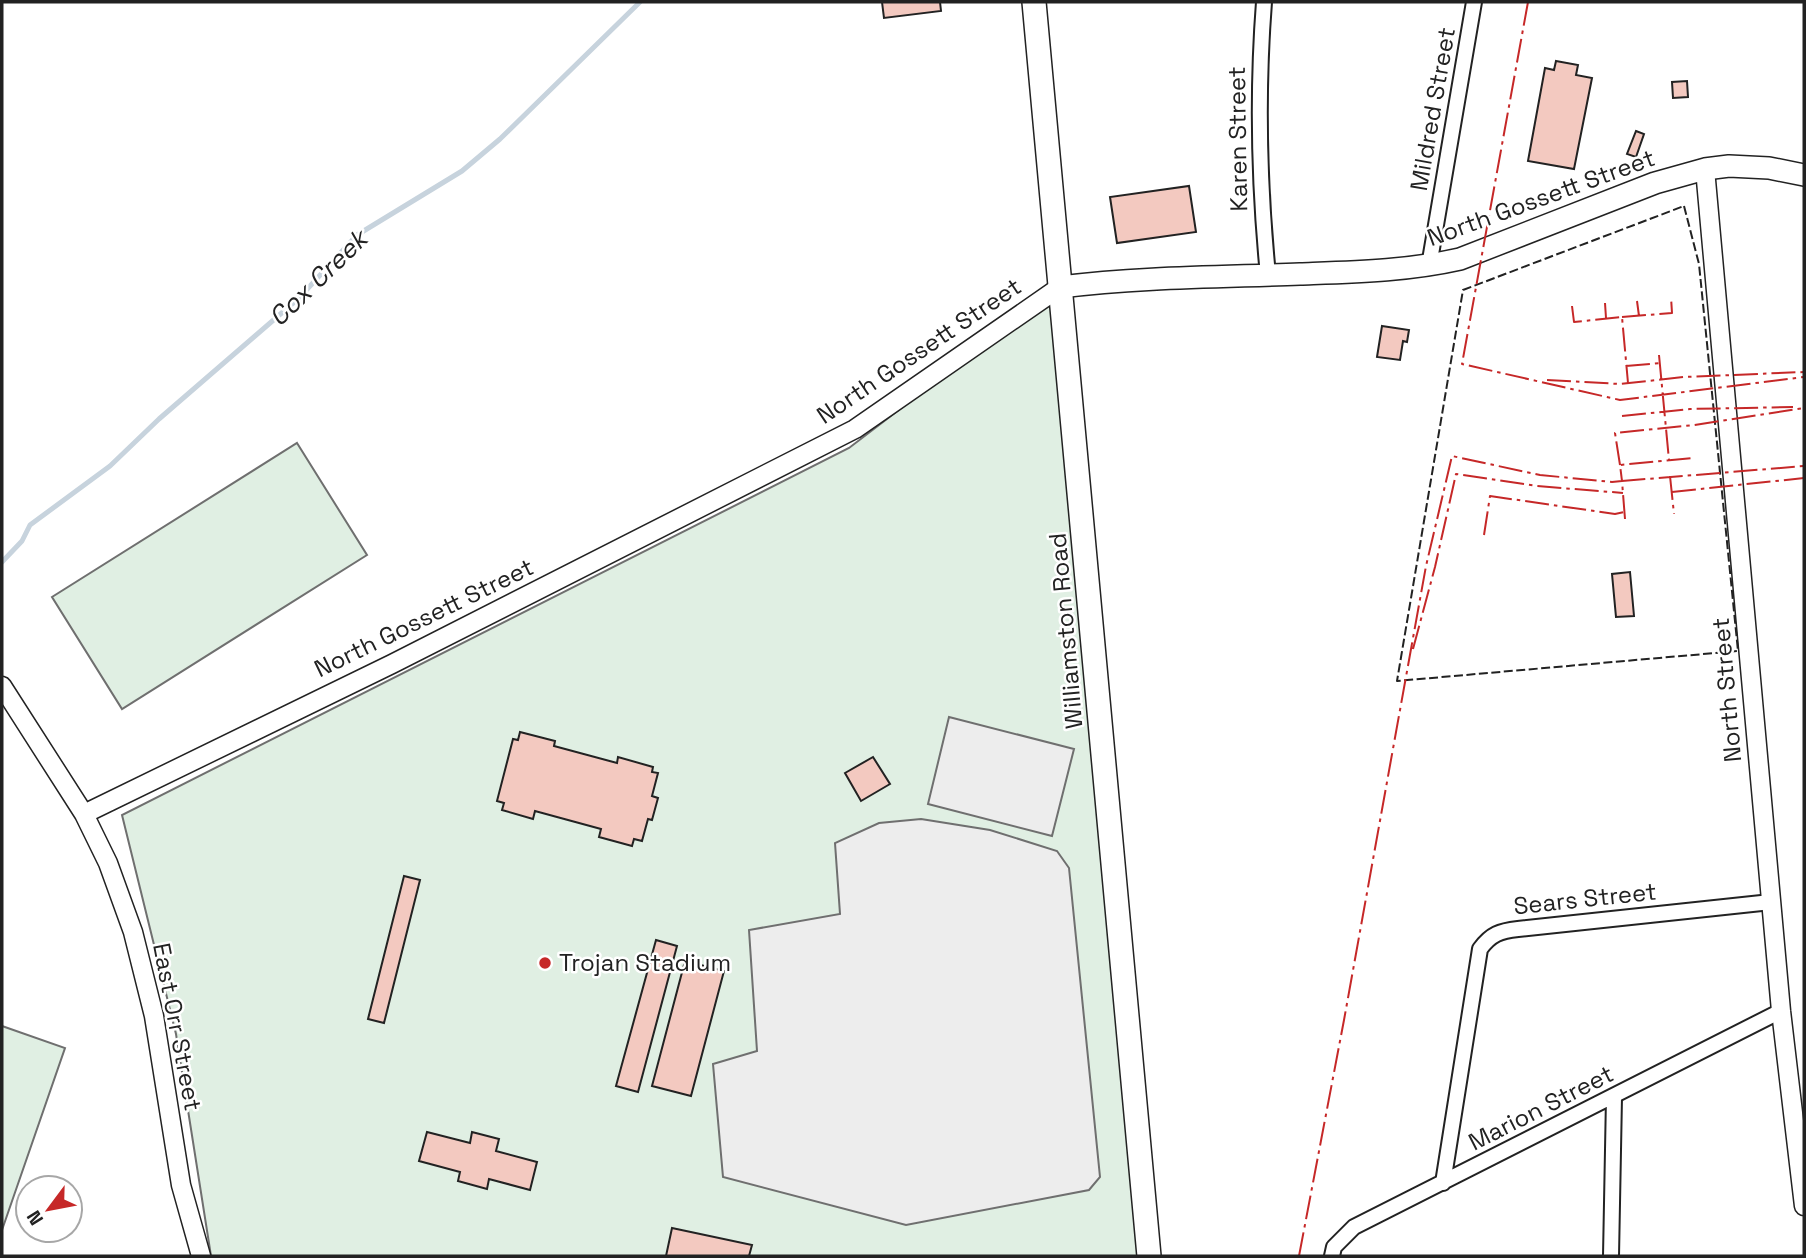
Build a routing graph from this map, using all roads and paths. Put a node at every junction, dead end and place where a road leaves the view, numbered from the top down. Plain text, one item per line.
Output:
1 (1034, 2) edge
2 (1264, 2) edge
3 (1474, 2) edge
4 (1705, 169) junction
5 (1804, 175) edge
6 (1429, 266) junction
7 (1268, 275) junction
8 (1060, 287) junction
9 (2, 686) edge
10 (84, 814) junction
11 (1771, 902) junction
12 (1781, 1011) junction
13 (1614, 1097) junction
14 (1803, 1179) edge
15 (1443, 1183) junction
16 (1804, 1206) edge
17 (201, 1256) edge
18 (1149, 1256) edge
19 (1332, 1256) edge
20 (1611, 1256) edge

1 - 8 main road, Williamston Road
2 - 7 street, Karen Street
3 - 6 street, Mildred Street
4 - 5 main road, North Gossett Street
4 - 6 main road, North Gossett Street
4 - 11 street, North Street
6 - 7 main road, North Gossett Street
7 - 8 main road, North Gossett Street
8 - 10 street, North Gossett Street
8 - 18 main road, Williamston Road
9 - 10 street, East Orr Street
10 - 17 street, East Orr Street
11 - 12 street, North Street
11 - 15 street, Sears Street
12 - 13 street, Marion Street
12 - 14 street, North Street
13 - 15 street, Marion Street
13 - 20 street
14 - 16 street, North Street
15 - 19 street, Marion Street

